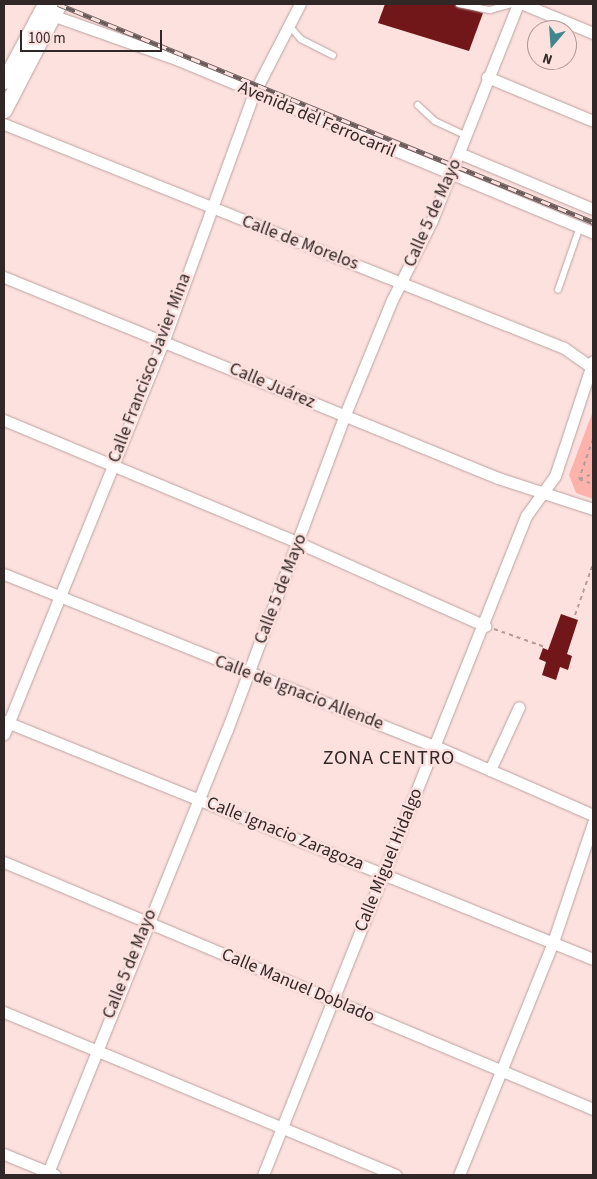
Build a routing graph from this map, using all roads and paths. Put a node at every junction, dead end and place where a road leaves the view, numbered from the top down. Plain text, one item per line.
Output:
1 (300, 4) edge
2 (459, 4) edge
3 (512, 4) edge
4 (518, 4) edge
5 (523, 4) edge
6 (49, 8) edge
7 (289, 25) junction
8 (593, 34) edge
9 (333, 55) dead end
10 (488, 77) junction
11 (4, 81) edge
12 (254, 93) junction
13 (418, 105) dead end
14 (4, 110) edge
15 (593, 121) edge
16 (4, 124) edge
17 (466, 135) junction
18 (459, 153) junction
19 (450, 176) junction
20 (210, 208) junction
21 (593, 209) edge
22 (580, 227) junction
23 (593, 232) edge
24 (4, 277) edge
25 (402, 282) junction
26 (558, 290) dead end
27 (164, 340) junction
28 (593, 366) edge
29 (344, 417) junction
30 (4, 420) edge
31 (593, 439) edge
32 (112, 464) junction
33 (593, 474) edge
34 (579, 479) junction
35 (593, 484) edge
36 (542, 492) junction
37 (593, 509) edge
38 (299, 543) junction
39 (593, 564) edge
40 (4, 574) edge
41 (60, 598) junction
42 (576, 615) dead end
43 (484, 626) junction
44 (545, 647) dead end
45 (248, 674) junction
46 (519, 707) dead end
47 (6, 721) edge
48 (4, 734) edge
49 (435, 746) junction
50 (490, 770) junction
51 (199, 800) junction
52 (593, 815) edge
53 (593, 823) edge
54 (4, 862) edge
55 (385, 875) junction
56 (146, 922) junction
57 (553, 942) junction
58 (593, 959) edge
59 (330, 1000) junction
60 (4, 1012) edge
61 (95, 1052) junction
62 (500, 1068) junction
63 (593, 1109) edge
64 (280, 1130) junction
65 (4, 1154) edge
66 (50, 1174) edge
67 (263, 1175) edge
68 (395, 1175) edge
69 (458, 1175) edge

1 - 7 street, Calle Francisco Javier Mina
2 - 3 lane
4 - 10 street, Calle 5 de Mayo
5 - 8 street
6 - 11 main road
6 - 12 street, Avenida del Ferrocarril
6 - 14 main road
7 - 9 lane
7 - 12 street, Calle Francisco Javier Mina
10 - 15 street
10 - 17 street, Calle 5 de Mayo
12 - 19 street, Avenida del Ferrocarril
12 - 20 street, Calle Francisco Javier Mina
13 - 17 lane
16 - 20 street, Calle de Morelos
17 - 18 street, Calle 5 de Mayo
18 - 19 street, Calle 5 de Mayo
18 - 21 street
19 - 22 street, Avenida del Ferrocarril
19 - 25 street, Calle 5 de Mayo
20 - 25 street, Calle de Morelos
20 - 27 street, Calle Francisco Javier Mina
22 - 23 street, Avenida del Ferrocarril
22 - 26 lane
24 - 27 street, Calle Juárez
25 - 28 street, Calle de Morelos
25 - 29 street, Calle 5 de Mayo
27 - 29 street, Calle Juárez
27 - 32 street, Calle Francisco Javier Mina
28 - 36 street, Calle Miguel Hidalgo
29 - 36 street, Calle Juárez
29 - 38 street, Calle 5 de Mayo
30 - 32 street
31 - 34 path
32 - 38 street
32 - 41 street, Calle Francisco Javier Mina
33 - 34 path
34 - 35 path
36 - 37 street, Calle Juárez
36 - 43 street, Calle Miguel Hidalgo
38 - 43 street
38 - 45 street, Calle 5 de Mayo
39 - 42 path
40 - 41 street, Calle de Ignacio Allende
41 - 45 street, Calle de Ignacio Allende
41 - 47 street, Calle Francisco Javier Mina
43 - 44 path
43 - 49 street, Calle Miguel Hidalgo
45 - 49 street, Calle de Ignacio Allende
45 - 51 street, Calle 5 de Mayo
46 - 50 street
47 - 48 street, Calle Francisco Javier Mina
47 - 51 street, Calle Ignacio Zaragoza
49 - 50 street, Calle de Ignacio Allende
49 - 55 street, Calle Miguel Hidalgo
50 - 52 street, Calle de Ignacio Allende
51 - 55 street, Calle Ignacio Zaragoza
51 - 56 street, Calle 5 de Mayo
53 - 57 street
54 - 56 street, Calle Manuel Doblado
55 - 57 street, Calle Ignacio Zaragoza
55 - 59 street, Calle Miguel Hidalgo
56 - 59 street, Calle Manuel Doblado
56 - 61 street, Calle 5 de Mayo
57 - 58 street, Calle Ignacio Zaragoza
57 - 62 street
59 - 62 street, Calle Manuel Doblado
59 - 64 street, Calle Miguel Hidalgo
60 - 61 street
61 - 64 street
61 - 66 street, Calle 5 de Mayo
62 - 63 street, Calle Manuel Doblado
62 - 69 street
64 - 67 street, Calle Miguel Hidalgo
64 - 68 street
65 - 66 street

